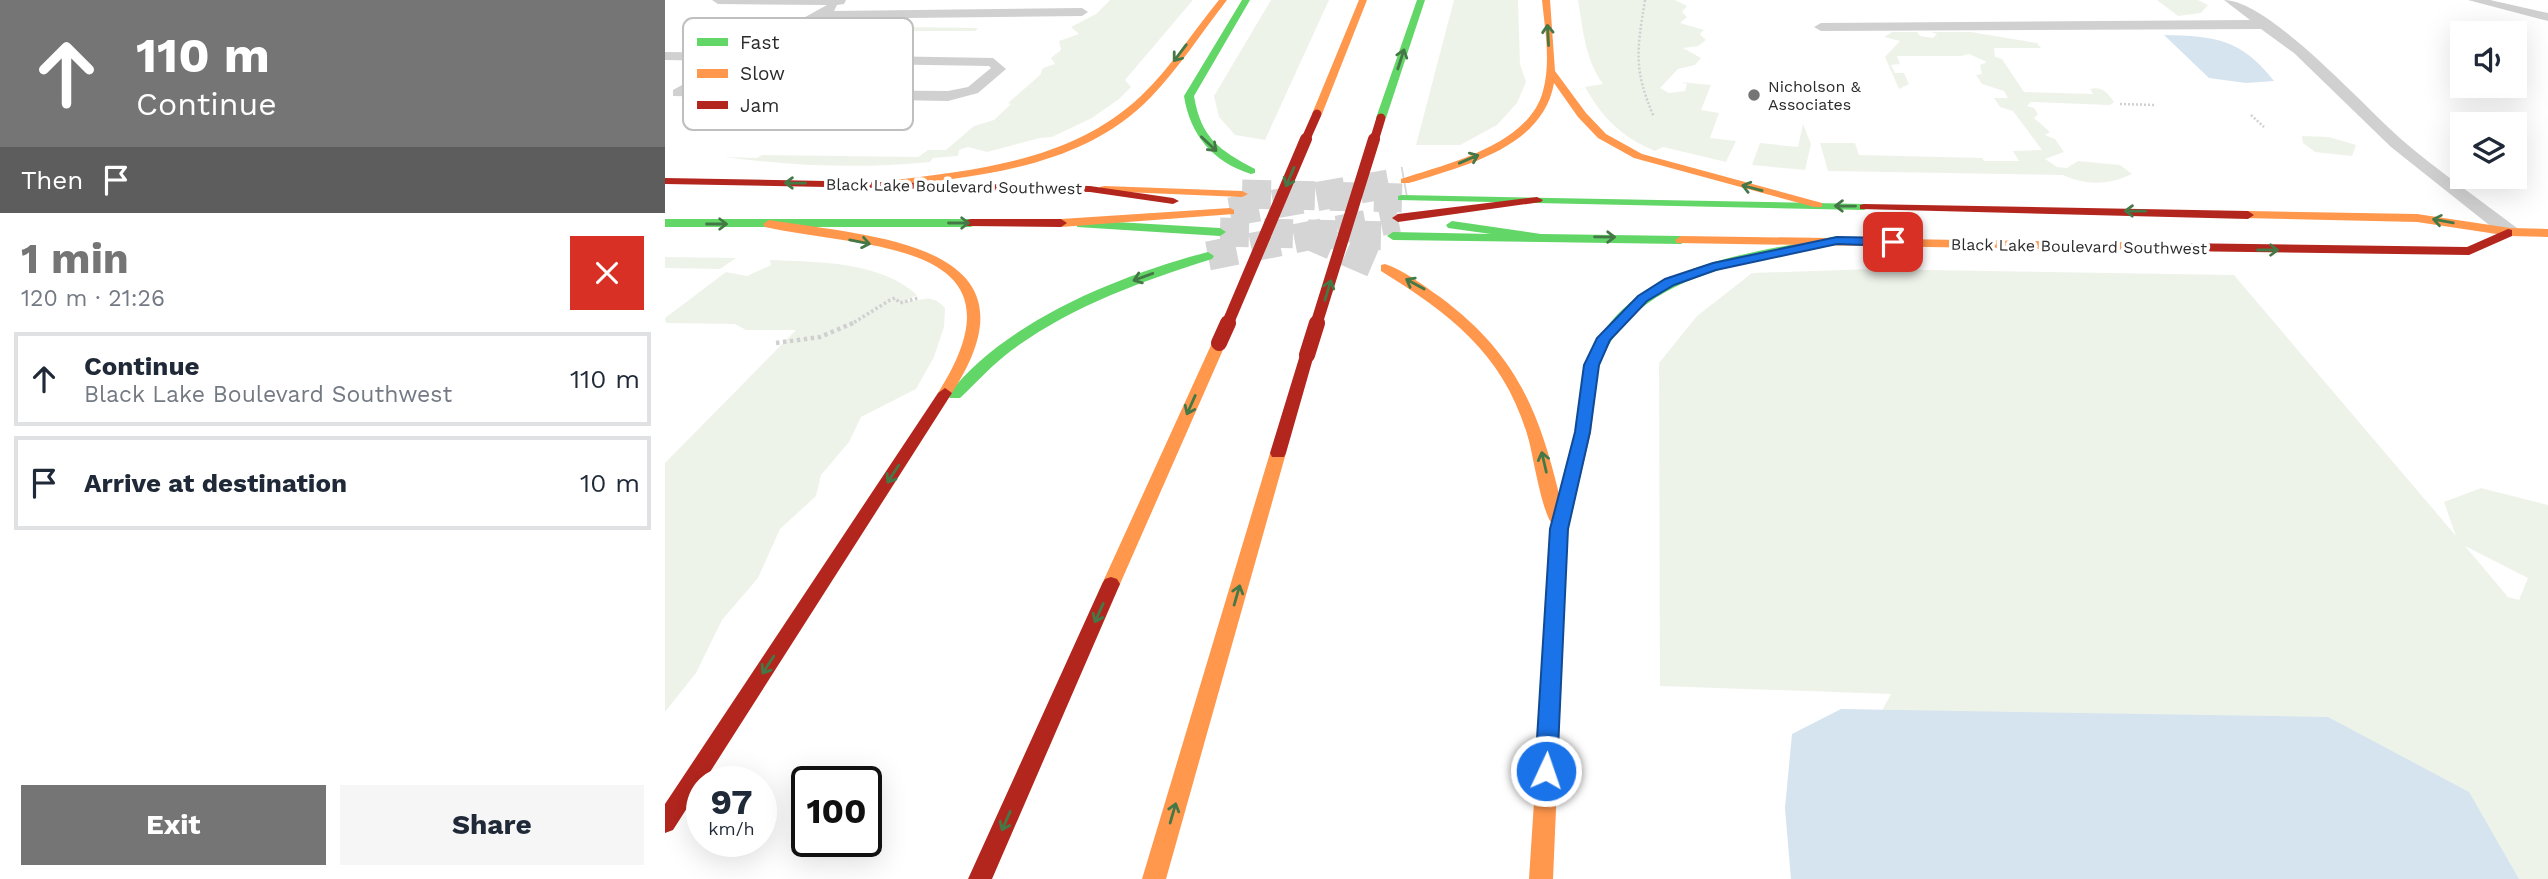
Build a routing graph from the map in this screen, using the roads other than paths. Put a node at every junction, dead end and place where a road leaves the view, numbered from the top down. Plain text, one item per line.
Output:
1 (718, 0) edge
2 (1223, 0) edge
3 (1246, 0) edge
4 (1363, 0) edge
5 (1421, 0) edge
6 (1546, 0) edge
7 (2230, 0) edge
8 (2475, 0) edge
9 (844, 1) edge
10 (1082, 12) dead end
11 (818, 15) junction
12 (2548, 17) edge
13 (813, 18) edge
14 (1992, 25) junction
15 (2267, 25) junction
16 (1821, 27) dead end
17 (2041, 40) dead end
18 (665, 56) edge
19 (683, 56) edge
20 (913, 60) edge
21 (1550, 70) junction
22 (913, 96) edge
23 (1251, 171) dead end
24 (665, 181) edge
25 (1405, 181) tunnel mouth
26 (887, 184) junction
27 (1090, 189) junction
28 (1242, 194) tunnel mouth
29 (1402, 198) tunnel mouth
30 (1537, 200) junction
31 (1818, 205) junction
32 (665, 223) edge
33 (1061, 223) junction
34 (769, 224) junction
35 (1220, 232) tunnel mouth
36 (2510, 232) junction
37 (2548, 233) edge
38 (1393, 236) tunnel mouth
39 (1537, 236) junction
40 (1837, 240) junction
41 (1208, 256) tunnel mouth
42 (1385, 268) tunnel mouth
43 (930, 417) junction
44 (1559, 529) junction
45 (665, 823) edge
46 (980, 879) edge
47 (1154, 879) edge
48 (1541, 879) edge

1 - 9 lane
2 -> 26 main road
3 -> 23 main road
4 -> 46 main road, bridge
47 -> 5 main road, bridge
21 -> 6 main road
7 - 15 lane
8 - 12 lane
9 - 11 lane
10 - 11 lane
11 - 13 lane
14 - 15 lane
14 - 16 lane
14 - 17 lane
15 - 36 lane
18 - 19 lane
20 - 22 lane
25 -> 21 main road
31 -> 21 main road
26 -> 24 main road, Black Lake Boulevard Southwest
26 - 27 main road, Black Lake Boulevard Southwest
27 - 28 main road, Black Lake Boulevard Southwest
27 - 33 main road
29 - 30 main road, Black Lake Boulevard Southwest
30 - 31 main road, Black Lake Boulevard Southwest
30 - 39 main road
36 -> 31 main road, Black Lake Boulevard Southwest
32 -> 34 main road, Black Lake Boulevard Southwest
34 -> 33 main road, Black Lake Boulevard Southwest
33 - 35 main road, Black Lake Boulevard Southwest
34 -> 43 main road
36 - 37 main road, Black Lake Boulevard Southwest
40 -> 36 main road, Black Lake Boulevard Southwest
38 - 39 main road, Black Lake Boulevard Southwest
39 -> 40 main road, Black Lake Boulevard Southwest
40 - 44 main road
41 -> 43 main road
44 -> 42 main road
43 -> 45 main road
44 - 48 main road

